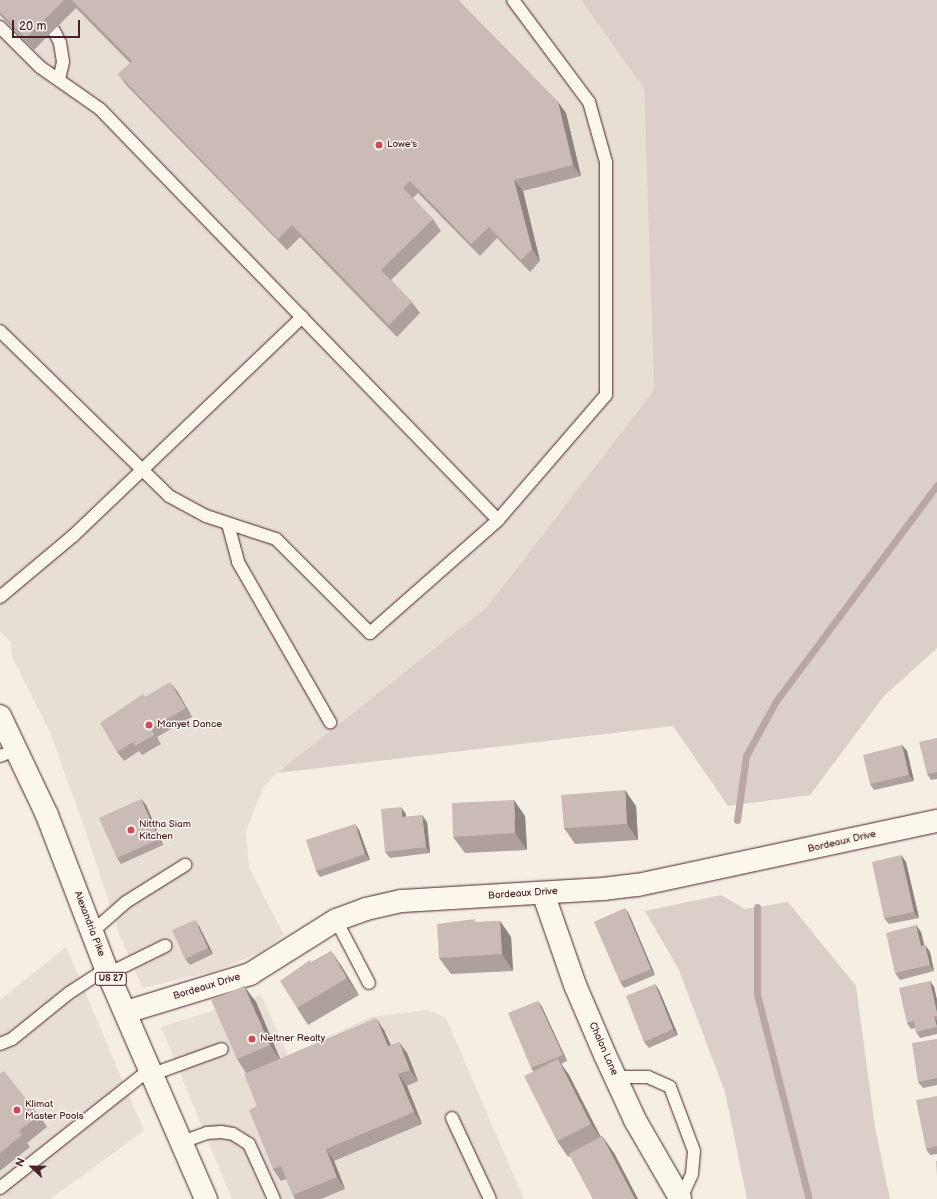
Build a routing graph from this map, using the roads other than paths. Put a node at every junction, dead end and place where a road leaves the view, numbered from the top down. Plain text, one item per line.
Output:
1 (513, 0) edge
2 (0, 27) edge
3 (54, 31) edge
4 (59, 80) junction
5 (302, 317) junction
6 (0, 331) edge
7 (140, 470) junction
8 (498, 520) junction
9 (228, 524) junction
10 (0, 597) edge
11 (0, 716) edge
12 (330, 722) dead end
13 (8, 752) edge
14 (937, 821) edge
15 (185, 865) dead end
16 (543, 893) junction
17 (336, 920) junction
18 (92, 932) junction
19 (165, 946) dead end
20 (107, 971) junction
21 (369, 983) dead end
22 (126, 1012) junction
23 (0, 1044) edge
24 (222, 1049) edge
25 (152, 1071) junction
26 (616, 1077) junction
27 (452, 1118) dead end
28 (182, 1142) junction
29 (0, 1188) edge
30 (681, 1198) edge
31 (206, 1199) edge
32 (274, 1199) edge
33 (490, 1199) edge

1 - 8 lane
2 - 4 lane
3 - 4 lane
4 - 5 lane
5 - 7 lane
5 - 8 lane
6 - 7 lane
7 - 9 lane
7 - 10 lane
8 - 9 lane
9 - 12 lane
11 - 13 street, Alexandria Pike / US 27
13 - 18 street, Alexandria Pike / US 27
14 - 16 street, Bordeaux Drive
15 - 18 lane
16 - 17 street, Bordeaux Drive
16 - 26 street, Chalon Lane
17 - 21 lane
17 - 22 street, Bordeaux Drive
18 - 20 street, Alexandria Pike / US 27
19 - 20 lane
20 - 22 street, Alexandria Pike / US 27
20 - 23 lane
22 - 25 street, Alexandria Pike / US 27
24 - 25 lane
25 - 28 street, Alexandria Pike / US 27
25 - 29 lane
26 - 30 street, Chalon Lane
26 - 30 lane
27 - 33 lane
28 - 31 street, Alexandria Pike / US 27
28 - 32 lane

